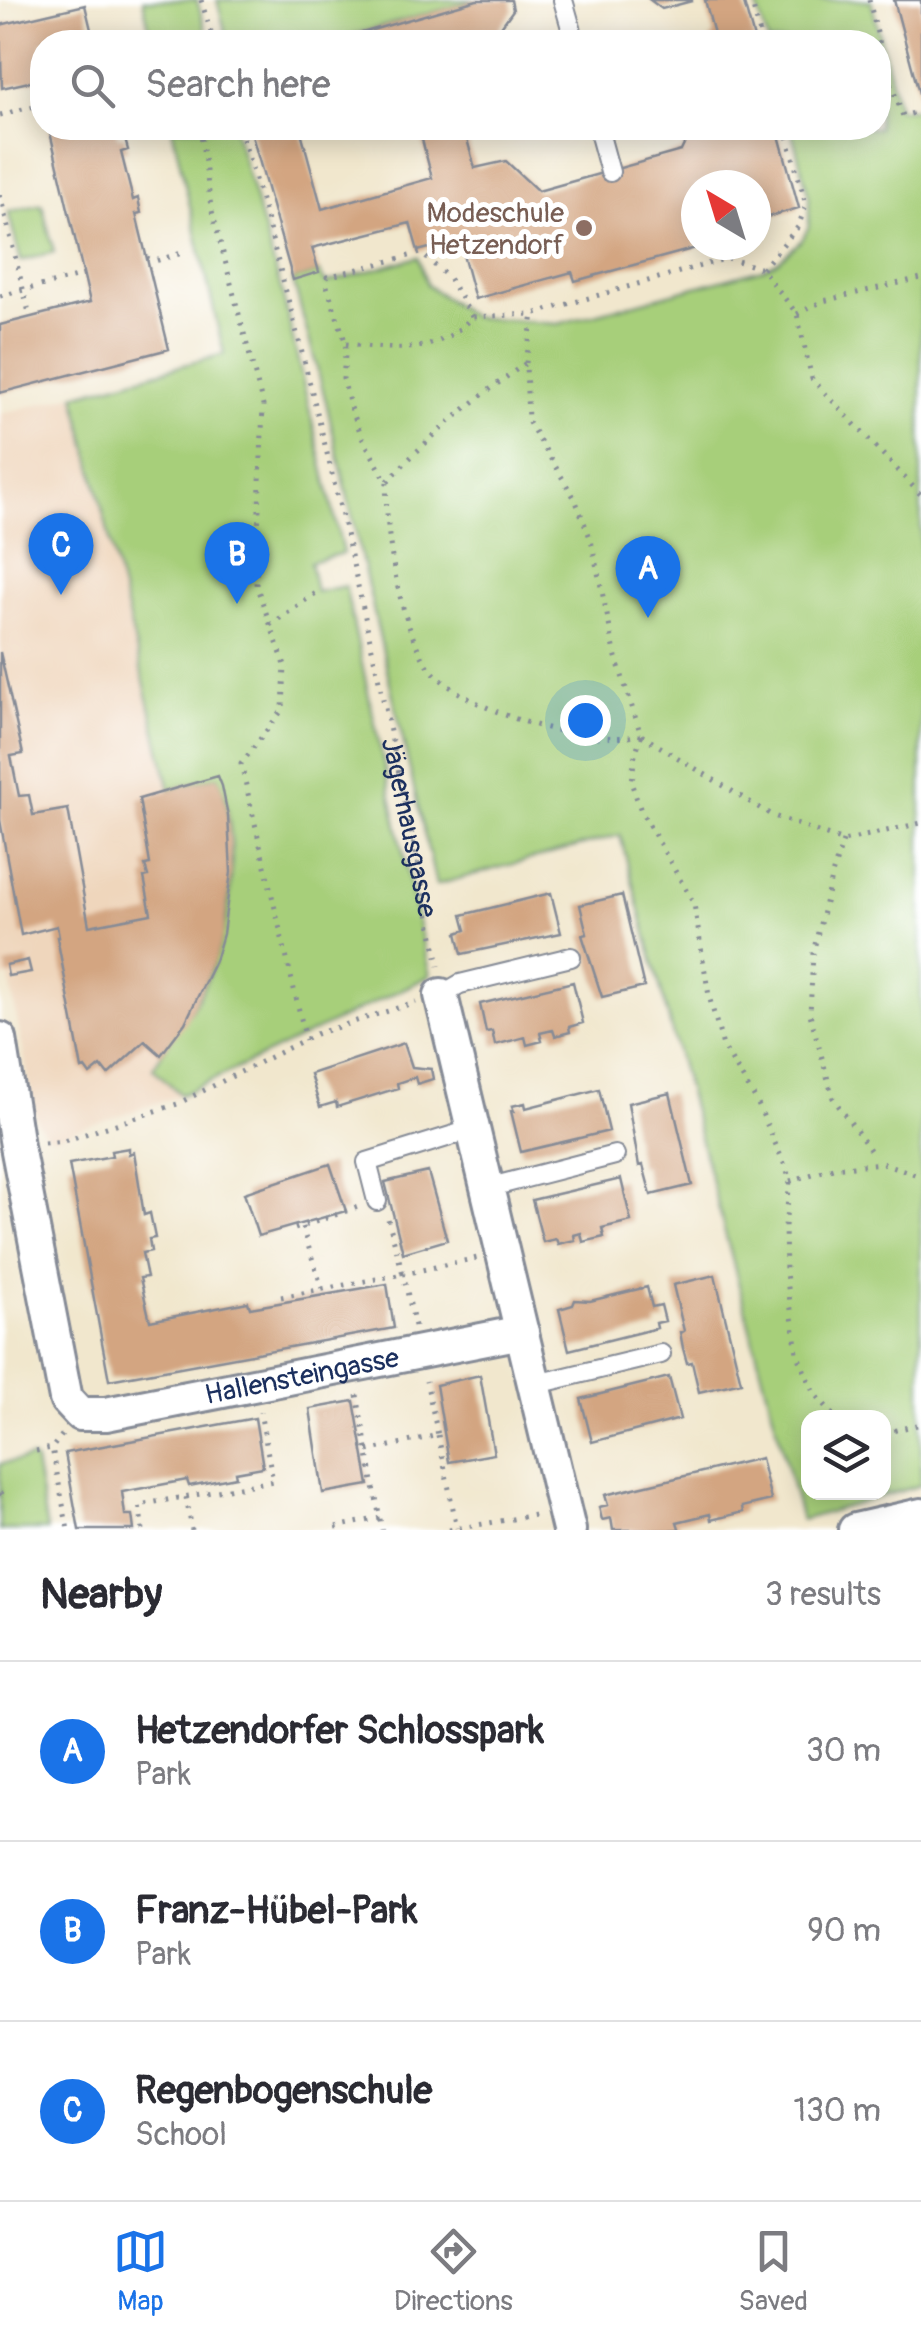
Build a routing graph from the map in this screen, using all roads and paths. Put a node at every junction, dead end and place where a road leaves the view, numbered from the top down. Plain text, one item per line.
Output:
1 (202, 0) edge
2 (563, 0) edge
3 (751, 0) edge
4 (870, 0) edge
5 (210, 30) edge
6 (572, 30) edge
7 (759, 30) edge
8 (876, 30) edge
9 (891, 86) edge
10 (30, 107) edge
11 (921, 111) edge
12 (0, 115) edge
13 (202, 140) edge
14 (244, 140) edge
15 (601, 140) edge
16 (788, 140) edge
17 (610, 172) dead end
18 (0, 196) edge
19 (182, 253) dead end
20 (147, 258) dead end
21 (762, 269) junction
22 (84, 275) dead end
23 (921, 278) edge
24 (23, 290) junction
25 (0, 296) edge
26 (533, 314) junction
27 (797, 314) junction
28 (30, 317) dead end
29 (472, 317) junction
30 (346, 344) junction
31 (526, 363) junction
32 (386, 482) junction
33 (921, 495) edge
34 (316, 593) dead end
35 (270, 625) junction
36 (641, 735) junction
37 (921, 822) edge
38 (843, 841) junction
39 (571, 957) dead end
40 (441, 995) junction
41 (0, 1039) edge
42 (306, 1040) junction
43 (473, 1129) junction
44 (8, 1147) edge
45 (614, 1154) dead end
46 (874, 1154) dead end
47 (921, 1176) edge
48 (790, 1181) junction
49 (488, 1188) junction
50 (377, 1200) joint
51 (352, 1210) dead end
52 (503, 1252) junction
53 (403, 1274) junction
54 (322, 1288) junction
55 (281, 1297) dead end
56 (522, 1332) junction
57 (420, 1352) junction
58 (660, 1354) dead end
59 (352, 1365) junction
60 (255, 1384) junction
61 (533, 1385) junction
62 (829, 1410) edge
63 (80, 1414) junction
64 (921, 1424) edge
65 (891, 1431) edge
66 (438, 1435) junction
67 (365, 1447) junction
68 (52, 1448) junction
69 (36, 1451) dead end
70 (186, 1497) junction
71 (921, 1514) edge
72 (380, 1518) junction
73 (567, 1520) edge
74 (336, 1527) dead end
75 (458, 1528) edge
76 (473, 1528) edge
77 (68, 1530) edge
78 (143, 1530) edge
79 (192, 1530) edge
80 (382, 1530) edge
81 (449, 1530) edge
82 (855, 1530) edge

1 - 5 path
2 - 6 lane
3 - 7 path
4 - 8 path
9 - 11 path
10 - 12 path
13 - 35 path
14 - 40 path, Jägerhausgasse
15 - 17 lane
16 - 21 path
18 - 24 path
19 - 20 path
21 - 26 path
21 - 27 path
22 - 24 path
23 - 27 path
24 - 25 path
24 - 28 path
26 - 29 path
26 - 31 path
27 - 33 path
29 - 30 path
29 - 30 path
30 - 32 path
31 - 32 path
31 - 36 path
32 - 36 path
34 - 35 path
35 - 42 path
36 - 38 path
36 - 48 path
37 - 38 path
38 - 46 path
39 - 40 lane
40 - 42 path
40 - 43 street
41 - 44 street
42 - 44 path
43 - 49 street
43 - 50 lane
44 - 63 street
45 - 49 lane
47 - 48 path
48 - 62 path
49 - 52 street
50 - 53 path
51 - 54 path
52 - 53 path
52 - 56 street
53 - 54 path
53 - 57 path
54 - 55 path
56 - 57 street, Hallensteingasse
56 - 61 street
57 - 59 street, Hallensteingasse
57 - 66 path
58 - 61 lane
59 - 60 street, Hallensteingasse
59 - 67 path
60 - 63 street, Hallensteingasse
60 - 70 path
61 - 73 street
63 - 68 path
64 - 65 path
66 - 67 path
66 - 75 path
67 - 72 path
68 - 69 path
68 - 77 path
70 - 78 path
70 - 79 path
71 - 82 street
72 - 74 path
72 - 80 path
73 - 76 path
75 - 76 path
75 - 81 path

